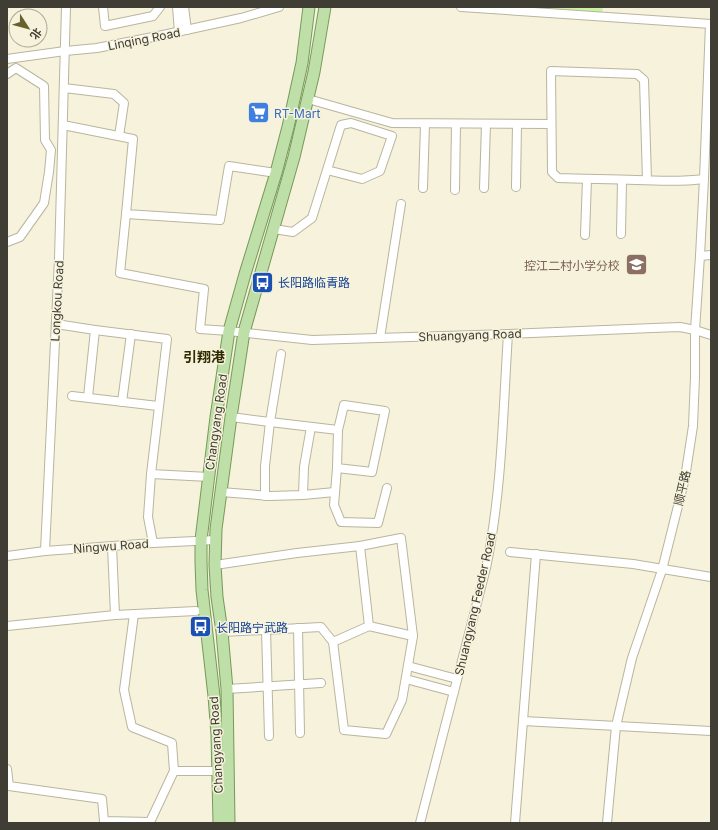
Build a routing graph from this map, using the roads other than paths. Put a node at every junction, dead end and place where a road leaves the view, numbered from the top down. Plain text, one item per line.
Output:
1 (66, 7) edge
2 (103, 7) edge
3 (160, 7) edge
4 (178, 7) edge
5 (184, 7) edge
6 (279, 7) edge
7 (309, 7) edge
8 (326, 7) edge
9 (461, 7) edge
10 (505, 9) edge
11 (710, 24) edge
12 (183, 31) junction
13 (65, 51) junction
14 (7, 59) edge
15 (7, 74) edge
16 (64, 88) junction
17 (308, 99) junction
18 (425, 124) junction
19 (456, 124) junction
20 (486, 124) junction
21 (517, 124) junction
22 (551, 124) junction
23 (63, 125) junction
24 (119, 136) junction
25 (327, 170) junction
26 (276, 173) junction
27 (587, 179) junction
28 (704, 179) junction
29 (622, 180) junction
30 (647, 180) junction
31 (516, 187) dead end
32 (423, 188) dead end
33 (484, 188) dead end
34 (455, 190) dead end
35 (401, 204) dead end
36 (126, 214) junction
37 (274, 228) junction
38 (621, 234) dead end
39 (585, 235) dead end
40 (7, 242) edge
41 (711, 255) edge
42 (700, 256) junction
43 (56, 324) junction
44 (96, 330) junction
45 (695, 330) junction
46 (229, 331) junction
47 (244, 332) junction
48 (131, 334) junction
49 (508, 334) junction
50 (711, 335) edge
51 (380, 338) junction
52 (281, 354) dead end
53 (72, 396) dead end
54 (88, 397) junction
55 (122, 402) junction
56 (158, 406) junction
57 (231, 417) junction
58 (270, 422) junction
59 (311, 426) junction
60 (338, 430) junction
61 (338, 468) junction
62 (151, 474) junction
63 (209, 477) junction
64 (387, 488) dead end
65 (222, 492) junction
66 (335, 492) junction
67 (303, 495) junction
68 (265, 496) junction
69 (202, 540) junction
70 (216, 540) junction
71 (153, 543) junction
72 (112, 546) junction
73 (360, 546) junction
74 (45, 551) junction
75 (510, 552) dead end
76 (536, 554) junction
77 (7, 556) edge
78 (215, 565) junction
79 (662, 570) junction
80 (711, 578) edge
81 (196, 611) dead end
82 (134, 614) junction
83 (115, 615) junction
84 (7, 626) edge
85 (369, 626) junction
86 (298, 628) junction
87 (266, 630) junction
88 (222, 632) junction
89 (413, 636) junction
90 (333, 642) junction
91 (408, 666) junction
92 (406, 679) junction
93 (457, 679) junction
94 (321, 683) dead end
95 (299, 685) junction
96 (268, 686) junction
97 (227, 689) junction
98 (454, 692) junction
99 (523, 721) junction
100 (616, 726) junction
101 (711, 731) edge
102 (300, 733) dead end
103 (269, 736) dead end
104 (7, 769) edge
105 (174, 771) junction
106 (218, 771) junction
107 (219, 823) edge
108 (229, 823) edge
109 (420, 823) edge
110 (515, 823) edge
111 (607, 823) edge

1 - 13 street, Longkou Road
2 - 3 street
4 - 12 street
5 - 12 street
6 - 12 street, Linqing Road
7 - 26 main road, Changyang Road
8 - 17 main road, Changyang Road
9 - 10 street
10 - 11 street
11 - 28 street, 顺平路
12 - 13 street, Linqing Road
13 - 14 street, Linqing Road
13 - 16 street, Longkou Road
15 - 40 street
16 - 23 street, Longkou Road
16 - 24 street
17 - 18 street
17 - 37 main road, Changyang Road
18 - 19 street
18 - 32 street
19 - 20 street
19 - 34 street
20 - 21 street
20 - 33 street
21 - 22 street
21 - 31 street
22 - 27 street
22 - 30 street
23 - 24 street
23 - 43 street, Longkou Road
24 - 36 street
25 - 25 street
25 - 37 street
26 - 36 street
26 - 46 main road, Changyang Road
27 - 29 street
27 - 39 street
28 - 30 street
28 - 42 street, 顺平路
29 - 30 street
29 - 38 street
35 - 51 street
36 - 46 street, Shuangyang Road
37 - 47 main road, Changyang Road
41 - 42 street
42 - 45 street, 顺平路
43 - 44 street
43 - 74 street, Longkou Road
44 - 48 street
44 - 54 street
45 - 49 street, Shuangyang Road
45 - 50 street, Shuangyang Road
45 - 79 street, 顺平路
46 - 47 street, Shuangyang Road
46 - 63 main road, Changyang Road
47 - 51 street, Shuangyang Road
47 - 57 main road, Changyang Road
48 - 55 street
48 - 56 street
49 - 51 street, Shuangyang Road
49 - 93 street, Shuangyang Feeder Road
52 - 58 street
53 - 54 street
54 - 55 street
55 - 56 street
56 - 62 street
57 - 58 street
57 - 65 main road, Changyang Road
58 - 59 street
58 - 68 street
59 - 60 street
59 - 67 street
60 - 61 street
60 - 61 street
61 - 66 street
62 - 63 street
62 - 71 street
63 - 69 main road, Changyang Road
64 - 66 street
65 - 68 street
65 - 70 main road, Changyang Road
66 - 67 street
67 - 68 street
69 - 70 street, Ningwu Road
69 - 71 street, Ningwu Road
69 - 106 main road, Changyang Road
70 - 78 main road, Changyang Road
71 - 72 street, Ningwu Road
72 - 74 street, Ningwu Road
72 - 83 street
73 - 78 street
73 - 85 street
73 - 89 street
74 - 77 street, Ningwu Road
75 - 76 street
76 - 79 street
76 - 99 street
78 - 88 main road, Changyang Road
79 - 80 street
79 - 100 street, 顺平路
81 - 82 street
82 - 83 street
82 - 105 street
83 - 84 street
85 - 89 street
85 - 90 street
86 - 87 street
86 - 90 street
86 - 95 street
87 - 88 street
87 - 96 street
88 - 97 main road, Changyang Road
89 - 91 street
90 - 92 street
91 - 92 street
91 - 93 street
92 - 98 street
93 - 98 street, Shuangyang Feeder Road
94 - 95 street
95 - 96 street
95 - 102 street
96 - 97 street
96 - 103 street
97 - 108 main road, Changyang Road
98 - 109 street, Shuangyang Feeder Road
99 - 100 street
99 - 110 street
100 - 101 street
100 - 111 street, 顺平路
104 - 105 street
105 - 106 street
106 - 107 main road, Changyang Road

